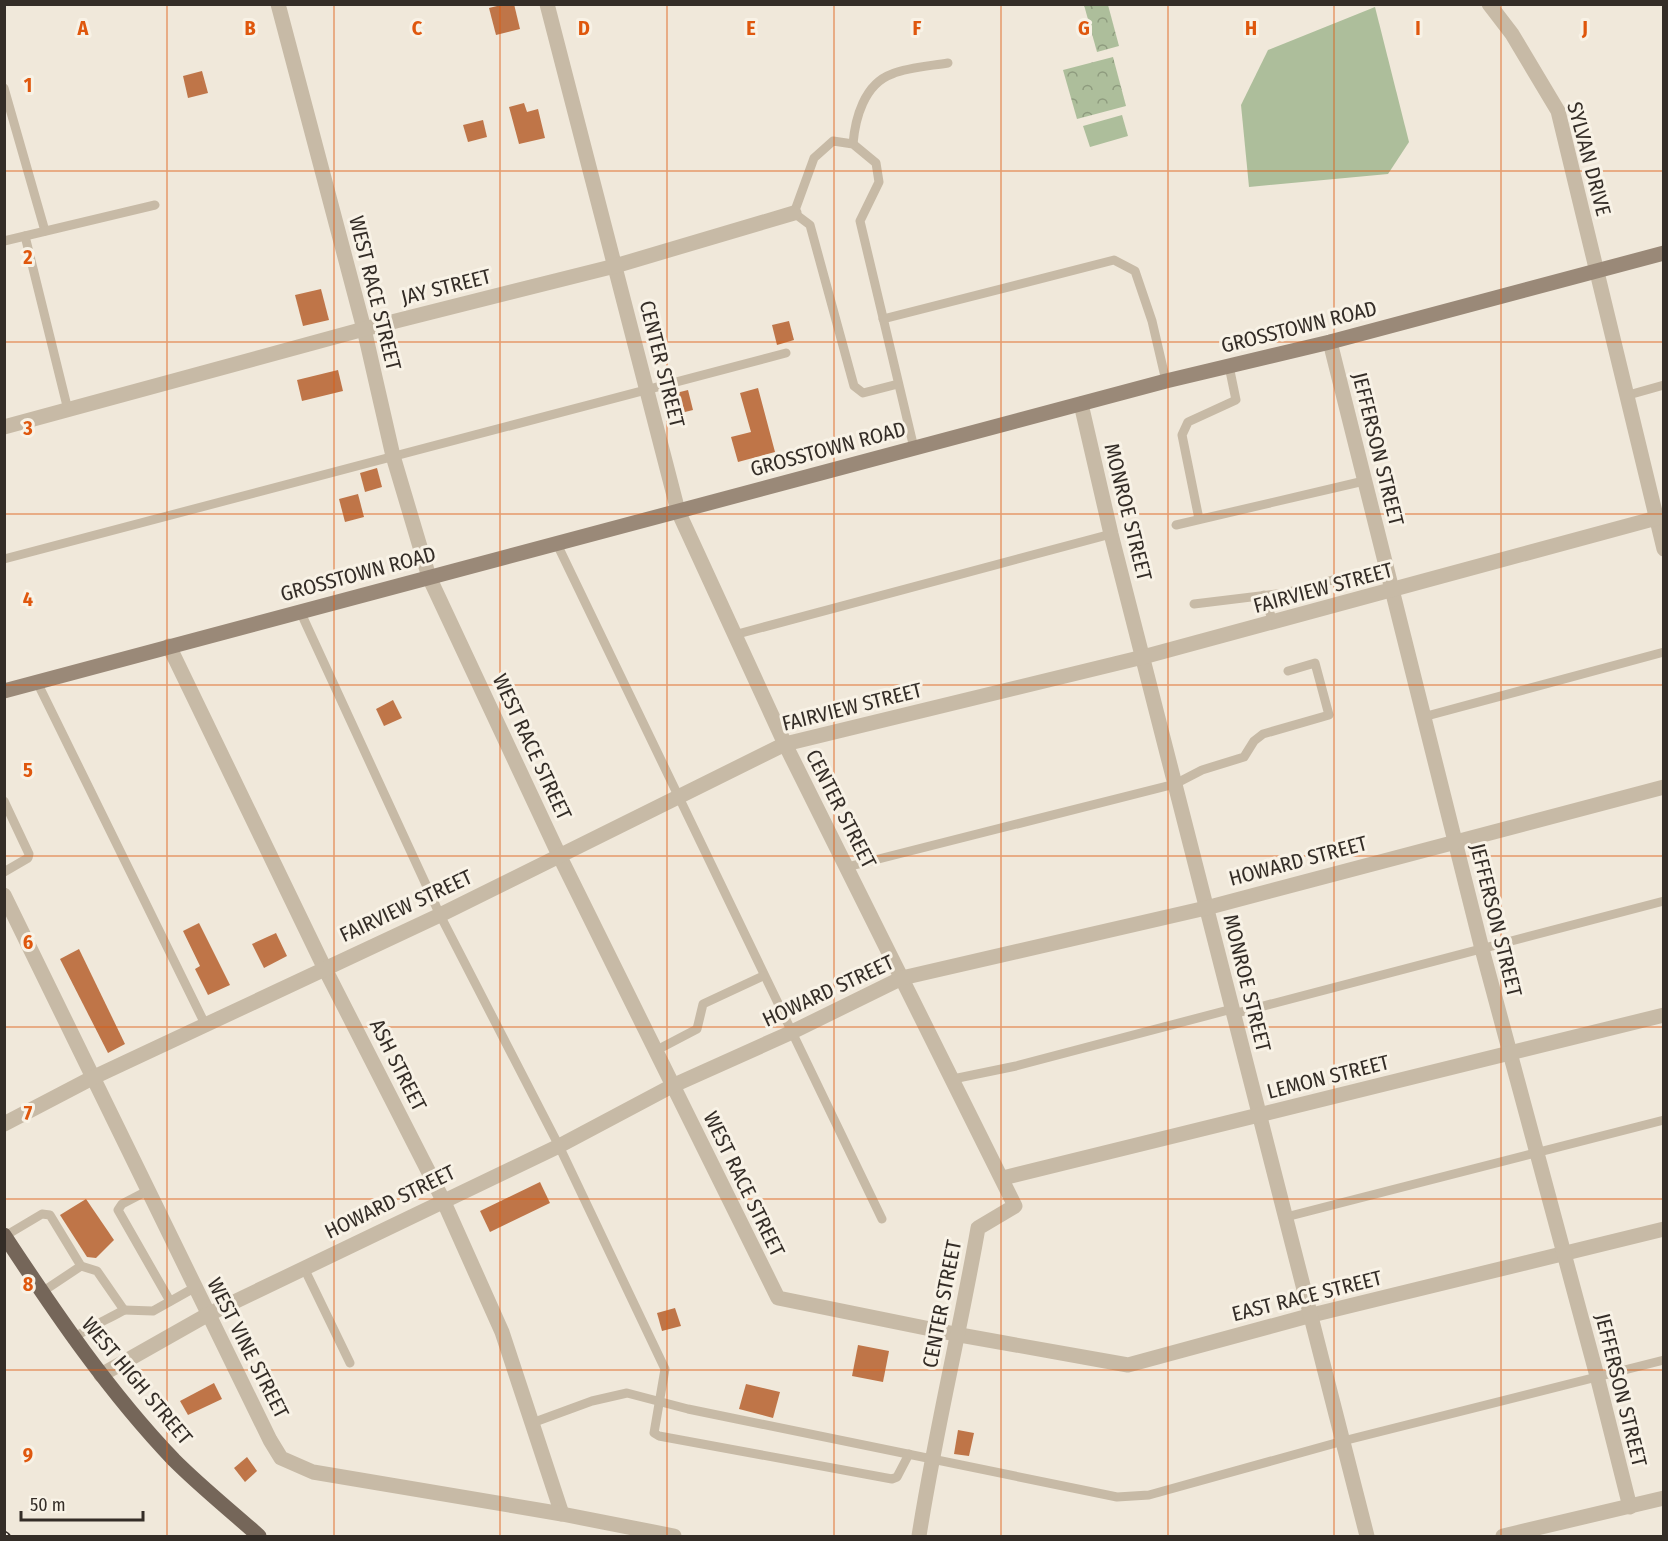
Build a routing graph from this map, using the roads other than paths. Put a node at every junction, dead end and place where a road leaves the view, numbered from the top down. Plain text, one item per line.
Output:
1 (278, 4) edge
2 (547, 4) edge
3 (1489, 4) edge
4 (948, 63) dead end
5 (4, 88) edge
6 (854, 144) junction
7 (155, 205) dead end
8 (794, 213) junction
9 (45, 231) junction
10 (25, 236) junction
11 (4, 241) edge
12 (1664, 253) edge
13 (615, 266) junction
14 (1596, 271) junction
15 (883, 319) junction
16 (364, 329) junction
17 (1330, 342) junction
18 (786, 353) dead end
19 (1229, 366) junction
20 (1166, 381) junction
21 (898, 384) junction
22 (1664, 385) edge
23 (647, 391) junction
24 (1625, 396) junction
25 (1081, 404) junction
26 (68, 410) junction
27 (4, 427) edge
28 (914, 448) junction
29 (393, 456) junction
30 (1364, 481) junction
31 (678, 511) junction
32 (1660, 517) edge
33 (1199, 519) junction
34 (1176, 525) dead end
35 (1111, 534) junction
36 (556, 542) junction
37 (1664, 549) edge
38 (4, 559) edge
39 (1347, 576) dead end
40 (429, 577) junction
41 (1391, 592) junction
42 (1264, 595) junction
43 (1194, 604) dead end
44 (300, 611) junction
45 (1274, 622) junction
46 (734, 635) junction
47 (170, 646) junction
48 (1664, 652) edge
49 (1143, 657) junction
50 (1288, 671) dead end
51 (37, 682) junction
52 (4, 691) edge
53 (1423, 717) junction
54 (785, 744) junction
55 (1175, 784) junction
56 (1664, 787) edge
57 (677, 797) junction
58 (4, 801) edge
59 (1454, 841) junction
60 (559, 855) junction
61 (847, 867) junction
62 (4, 872) edge
63 (4, 895) edge
64 (1664, 901) edge
65 (1206, 908) junction
66 (440, 915) junction
67 (1482, 949) junction
68 (324, 967) junction
69 (763, 976) junction
70 (902, 978) junction
71 (1233, 1012) junction
72 (1664, 1015) edge
73 (206, 1026) junction
74 (790, 1033) junction
75 (655, 1051) junction
76 (1509, 1053) junction
77 (92, 1078) junction
78 (953, 1079) junction
79 (672, 1086) junction
80 (1258, 1116) junction
81 (1664, 1120) edge
82 (4, 1124) edge
83 (559, 1146) junction
84 (1536, 1152) junction
85 (1003, 1178) junction
86 (147, 1191) junction
87 (443, 1200) junction
88 (1286, 1217) junction
89 (882, 1219) dead end
90 (1664, 1229) edge
91 (5, 1236) edge
92 (1564, 1256) junction
93 (81, 1266) junction
94 (304, 1268) junction
95 (194, 1288) junction
96 (42, 1292) junction
97 (170, 1301) junction
98 (124, 1310) junction
99 (207, 1315) junction
100 (1312, 1316) junction
101 (960, 1335) junction
102 (74, 1338) junction
103 (1664, 1360) edge
104 (350, 1364) dead end
105 (101, 1375) junction
106 (1597, 1376) junction
107 (659, 1401) junction
108 (532, 1423) junction
109 (1343, 1442) junction
110 (909, 1454) junction
111 (931, 1459) junction
112 (1664, 1498) edge
113 (1630, 1507) junction
114 (562, 1514) junction
115 (259, 1536) edge
116 (674, 1536) edge
117 (919, 1536) edge
118 (1367, 1536) edge
119 (1503, 1536) edge

1 - 16 street, WEST RACE STREET
2 - 13 street, CENTER STREET
3 - 14 street, SYLVAN DRIVE
4 - 6 lane
5 - 9 lane
6 - 8 lane
6 - 15 lane
7 - 9 lane
8 - 13 street, JAY STREET
8 - 21 lane
9 - 10 lane
10 - 11 lane
10 - 26 lane
12 - 14 street, GROSSTOWN ROAD
13 - 16 street, JAY STREET
13 - 23 street, CENTER STREET
14 - 17 street, GROSSTOWN ROAD
14 - 24 street, SYLVAN DRIVE
15 - 20 lane
15 - 21 lane
16 - 26 street, JAY STREET
16 - 29 street, WEST RACE STREET
17 - 19 street, GROSSTOWN ROAD
17 - 30 street, JEFFERSON STREET
18 - 23 lane
19 - 20 street, GROSSTOWN ROAD
19 - 33 lane
20 - 25 street, GROSSTOWN ROAD
21 - 28 lane
22 - 24 lane
23 - 29 lane
23 - 31 street, CENTER STREET
24 - 32 street, SYLVAN DRIVE
25 - 28 street, GROSSTOWN ROAD
25 - 35 street, MONROE STREET
26 - 27 street, JAY STREET
28 - 31 street, GROSSTOWN ROAD
29 - 38 lane
29 - 40 street, WEST RACE STREET
30 - 33 lane
30 - 41 street, JEFFERSON STREET
31 - 36 street, GROSSTOWN ROAD
31 - 46 street, CENTER STREET
32 - 37 street, SYLVAN DRIVE
32 - 41 street, FAIRVIEW STREET
33 - 34 lane
35 - 46 lane
35 - 49 street, MONROE STREET
36 - 40 street, GROSSTOWN ROAD
36 - 57 lane
39 - 42 lane
40 - 44 street, GROSSTOWN ROAD
40 - 60 street, WEST RACE STREET
41 - 45 street, FAIRVIEW STREET
41 - 53 street, JEFFERSON STREET
42 - 43 lane
42 - 45 lane
44 - 47 street, GROSSTOWN ROAD
44 - 66 lane
45 - 49 street, FAIRVIEW STREET
46 - 54 street, CENTER STREET
47 - 51 street, GROSSTOWN ROAD
47 - 68 street, ASH STREET
48 - 53 lane
49 - 54 street, FAIRVIEW STREET
49 - 55 street, MONROE STREET
50 - 55 lane
51 - 52 street, GROSSTOWN ROAD
51 - 73 lane
53 - 59 street, JEFFERSON STREET
54 - 57 street, FAIRVIEW STREET
54 - 61 street, CENTER STREET
55 - 61 lane
55 - 65 street, MONROE STREET
56 - 59 street, HOWARD STREET
57 - 60 street, FAIRVIEW STREET
57 - 69 lane
58 - 62 lane
59 - 65 street, HOWARD STREET
59 - 67 street, JEFFERSON STREET
60 - 66 street, FAIRVIEW STREET
60 - 75 street, WEST RACE STREET
61 - 70 street, CENTER STREET
63 - 77 street, WEST VINE STREET
64 - 67 lane
65 - 70 street, HOWARD STREET
65 - 71 street, MONROE STREET
66 - 68 street, FAIRVIEW STREET
66 - 83 lane
67 - 71 lane
67 - 76 street, JEFFERSON STREET
68 - 73 street, FAIRVIEW STREET
68 - 87 street, ASH STREET
69 - 74 lane
69 - 75 lane
70 - 74 street, HOWARD STREET
70 - 78 street, CENTER STREET
71 - 78 lane
71 - 80 street, MONROE STREET
72 - 76 street, LEMON STREET
73 - 77 street, FAIRVIEW STREET
74 - 79 street, HOWARD STREET
74 - 89 lane
75 - 79 street, WEST RACE STREET
76 - 80 street, LEMON STREET
76 - 84 street, JEFFERSON STREET
77 - 82 street, FAIRVIEW STREET
77 - 86 street, WEST VINE STREET
78 - 85 street, CENTER STREET
79 - 83 street, HOWARD STREET
79 - 101 street, WEST RACE STREET
80 - 85 street, LEMON STREET
80 - 88 street, MONROE STREET
81 - 84 lane
83 - 87 street, HOWARD STREET
83 - 107 lane
84 - 88 lane
84 - 92 street, JEFFERSON STREET
85 - 101 street, CENTER STREET
86 - 95 street, WEST VINE STREET
86 - 97 lane
87 - 94 street, HOWARD STREET
87 - 108 street, ASH STREET
88 - 100 street, MONROE STREET
90 - 92 street, EAST RACE STREET
91 - 93 lane
91 - 96 main road, WEST HIGH STREET
92 - 100 street, EAST RACE STREET
92 - 106 street, JEFFERSON STREET
93 - 96 lane
93 - 98 lane
94 - 99 street, HOWARD STREET
94 - 104 lane
95 - 97 lane
95 - 99 street, WEST VINE STREET
96 - 102 main road, WEST HIGH STREET
97 - 98 lane
98 - 102 lane
99 - 105 street, HOWARD STREET
99 - 114 street, WEST VINE STREET
100 - 101 street, EAST RACE STREET
100 - 109 street, MONROE STREET
101 - 111 street, CENTER STREET
102 - 105 main road, WEST HIGH STREET
103 - 106 lane
105 - 115 main road, WEST HIGH STREET
106 - 109 lane
106 - 113 street, JEFFERSON STREET
107 - 108 lane
107 - 110 lane
107 - 110 lane
108 - 114 street, ASH STREET
109 - 111 lane
109 - 118 street, MONROE STREET
110 - 111 lane
111 - 117 street, CENTER STREET
112 - 113 street
113 - 119 street
114 - 116 street, WEST VINE STREET

